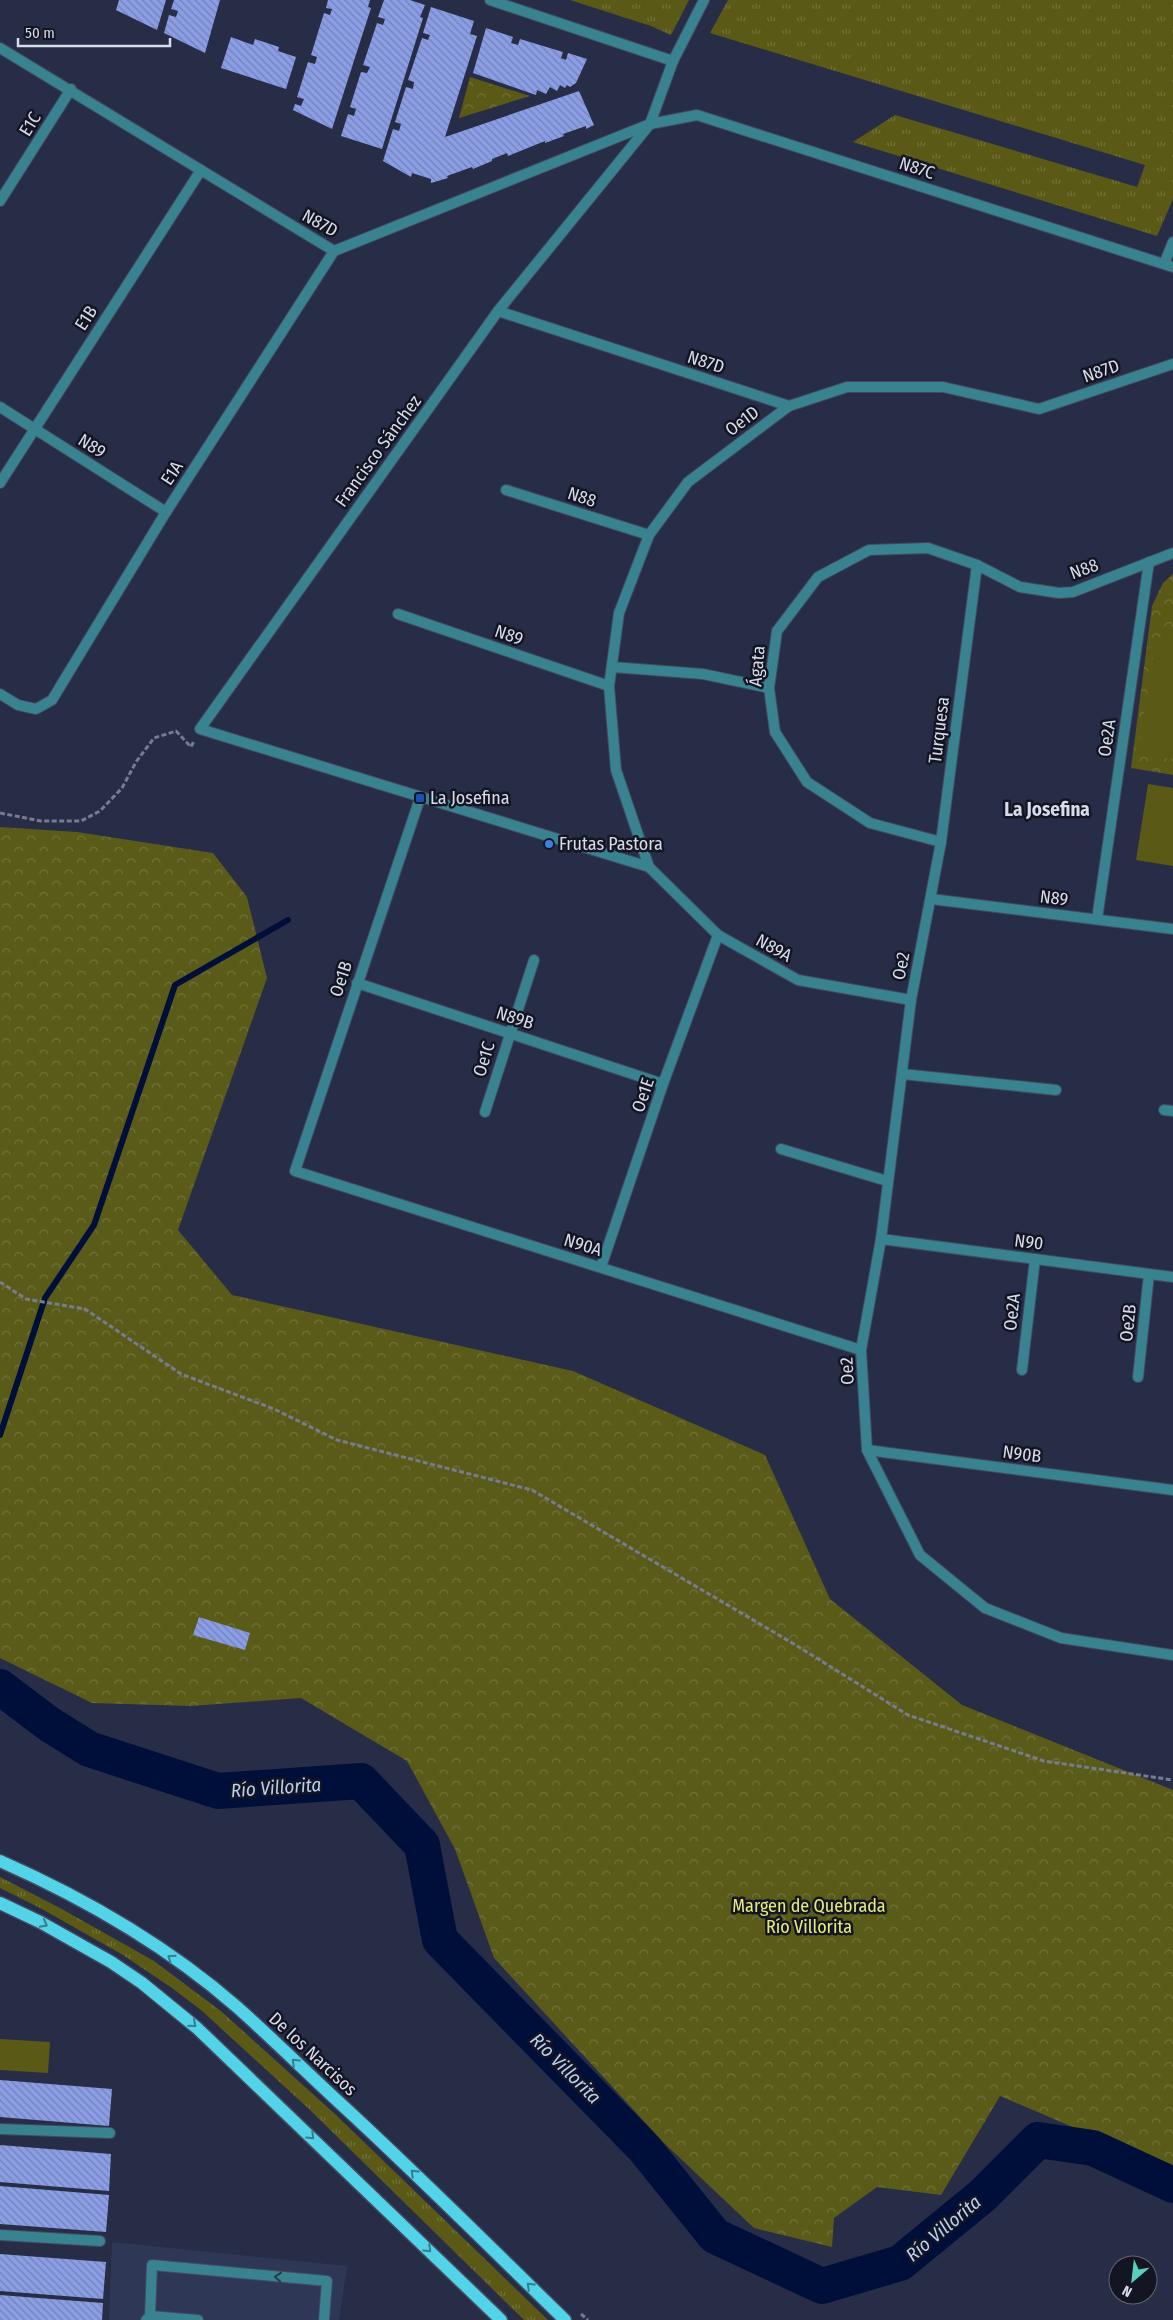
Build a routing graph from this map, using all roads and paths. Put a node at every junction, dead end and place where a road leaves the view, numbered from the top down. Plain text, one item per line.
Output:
1 (490, 0) edge
2 (704, 0) edge
3 (0, 48) edge
4 (672, 61) junction
5 (71, 89) junction
6 (650, 124) junction
7 (200, 170) junction
8 (0, 201) edge
9 (1173, 242) edge
10 (334, 252) junction
11 (1168, 266) edge
12 (498, 311) junction
13 (1173, 364) edge
14 (789, 406) junction
15 (0, 407) edge
16 (1040, 409) joint
17 (34, 428) junction
18 (0, 483) edge
19 (506, 490) dead end
20 (166, 512) junction
21 (648, 535) junction
22 (1173, 553) edge
23 (1149, 562) junction
24 (978, 565) junction
25 (398, 614) dead end
26 (612, 667) junction
27 (609, 686) junction
28 (769, 688) junction
29 (0, 694) edge
30 (200, 730) junction
31 (420, 798) junction
32 (0, 813) edge
33 (941, 842) junction
34 (649, 867) junction
35 (931, 900) junction
36 (1097, 919) junction
37 (1173, 929) edge
38 (718, 935) junction
39 (534, 960) dead end
40 (356, 983) junction
41 (911, 1000) junction
42 (509, 1034) junction
43 (902, 1074) junction
44 (664, 1084) junction
45 (1056, 1090) dead end
46 (485, 1112) dead end
47 (781, 1149) dead end
48 (295, 1171) joint
49 (887, 1181) junction
50 (881, 1239) junction
51 (1035, 1259) junction
52 (601, 1267) junction
53 (1149, 1274) junction
54 (1173, 1277) edge
55 (0, 1282) edge
56 (861, 1350) junction
57 (1022, 1370) dead end
58 (1138, 1377) dead end
59 (867, 1450) junction
60 (1173, 1490) edge
61 (1173, 1655) edge
62 (1173, 1780) edge
63 (0, 1861) edge
64 (0, 1903) edge
65 (0, 2129) edge
66 (110, 2133) dead end
67 (0, 2235) edge
68 (100, 2241) dead end
69 (148, 2318) edge
70 (198, 2320) edge
71 (324, 2320) edge
72 (501, 2320) edge
73 (565, 2320) edge

1 - 4 street
2 - 4 street, Francisco Sánchez
3 - 5 street, N87D
4 - 6 street, Francisco Sánchez
5 - 7 street, N87D
5 - 8 street, E1C
6 - 10 street, N87D
6 - 11 street, N87C
6 - 12 street, Francisco Sánchez
7 - 10 street, N87D
7 - 17 street, E1B
9 - 11 street
10 - 20 street, E1A
12 - 14 street, N87D
12 - 30 street, Francisco Sánchez
13 - 16 street, N87D
14 - 16 street, Oe1D
14 - 21 street, Oe1D
15 - 17 street, N89
17 - 18 street, E1B
17 - 20 street, N89
19 - 21 street, N88
20 - 29 street, E1A
21 - 26 street, Oe1D
22 - 23 street, N88
23 - 24 street, N88
23 - 36 street, Oe2A
24 - 28 street, Ágata
24 - 33 street, Turquesa
25 - 27 street, N89
26 - 27 street, Oe1D
26 - 28 street
27 - 34 street, N89A
28 - 33 street, Ágata
30 - 31 street
30 - 32 path
31 - 34 street, N89A
31 - 40 street, Oe1B
33 - 35 street, Turquesa
34 - 38 street, N89A
35 - 36 street, N89
35 - 41 street, Oe2
36 - 37 street, N89
38 - 41 street, N89A
38 - 44 street, Oe1E
39 - 42 street, Oe1C
40 - 42 street, N89B
40 - 48 street, Oe1B
41 - 43 street, Oe2
42 - 44 street, N89B
42 - 46 street, Oe1C
43 - 45 street
43 - 49 street, Oe2
44 - 52 street, Oe1E
47 - 49 street
48 - 52 street, N90A
49 - 50 street, Oe2
50 - 51 street, N90
50 - 56 street, Oe2
51 - 53 street, N90
51 - 57 street, Oe2A
52 - 56 street, N90A
53 - 54 street, N90
53 - 58 street, Oe2B
55 - 62 path
56 - 59 street, Oe2
59 - 60 street, N90B
59 - 61 street, Oe2
73 -> 63 main road, De los Narcisos
64 -> 72 main road
65 - 66 street
67 - 68 street
69 - 70 street
71 -> 69 street

